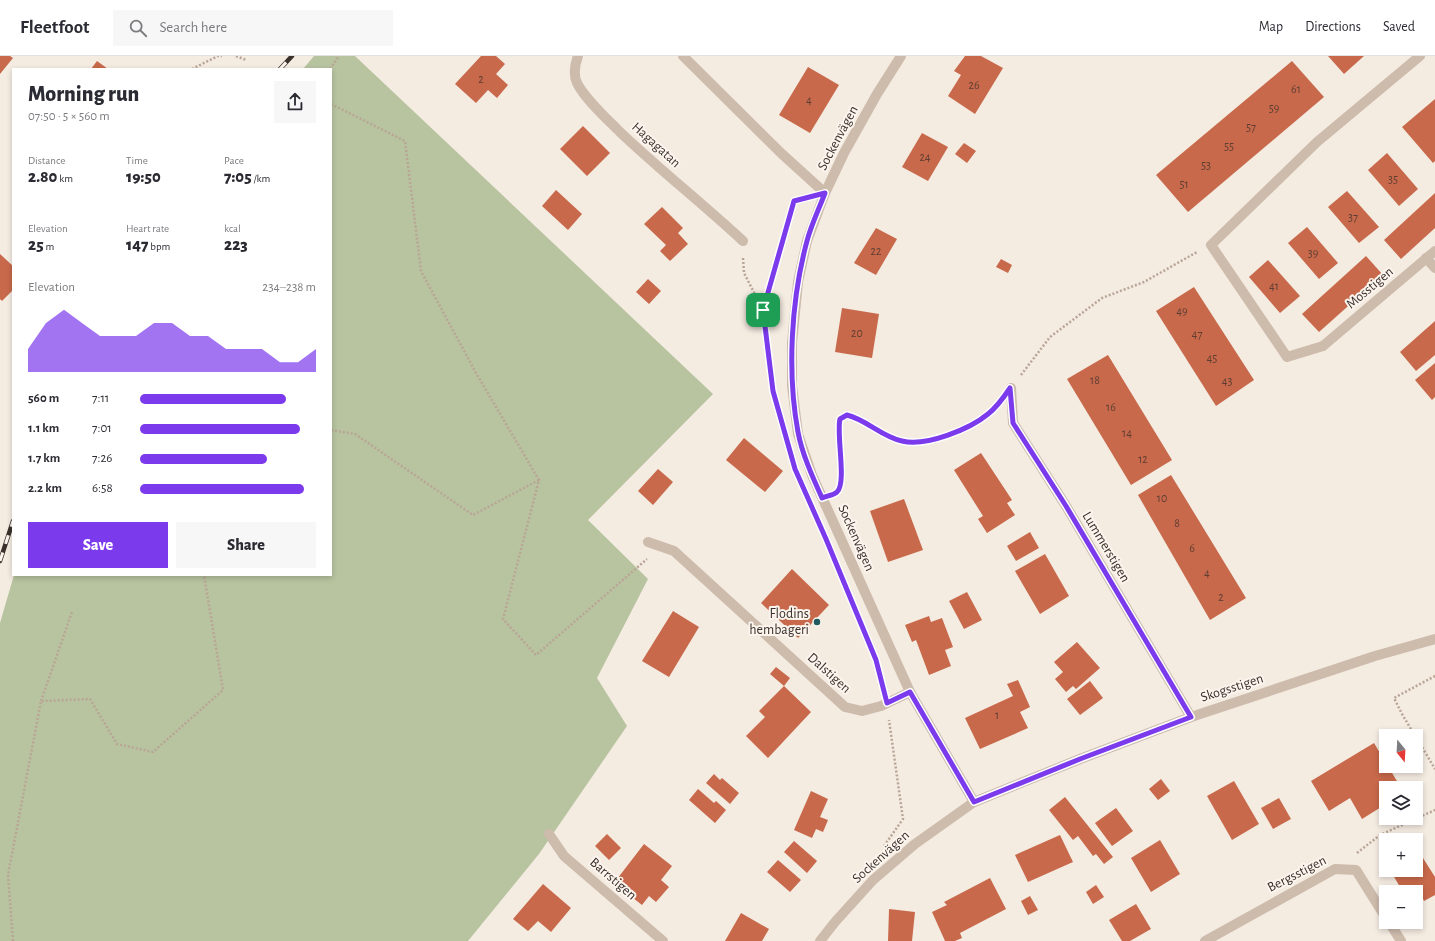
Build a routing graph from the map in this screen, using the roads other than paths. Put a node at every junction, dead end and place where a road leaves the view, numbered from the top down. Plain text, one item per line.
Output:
1 (578, 56) edge
2 (684, 56) edge
3 (902, 56) edge
4 (1420, 56) edge
5 (825, 193) junction
6 (743, 241) road end
7 (1435, 251) edge
8 (1426, 258) junction
9 (1435, 268) edge
10 (1010, 388) road end
11 (648, 542) dead end
12 (1435, 639) edge
13 (910, 692) junction
14 (1191, 717) junction
15 (974, 802) junction
16 (549, 834) dead end
17 (1379, 907) edge
18 (1393, 929) edge
19 (663, 941) edge
20 (820, 941) edge
21 (1205, 941) edge
22 (1401, 941) edge

1 - 6 street, Hagagatan
2 - 5 street
3 - 5 street, Sockenvägen
4 - 8 street, Mosstigen
5 - 13 street, Sockenvägen
7 - 8 street, Mosstigen
8 - 9 street
10 - 14 street, Lummerstigen
11 - 13 street, Dalstigen
12 - 14 street, Skogsstigen
13 - 15 street, Sockenvägen
14 - 15 street, Skogsstigen
15 - 20 street, Sockenvägen
16 - 19 street, Barrstigen
17 - 21 street, Bergsstigen
18 - 22 street

